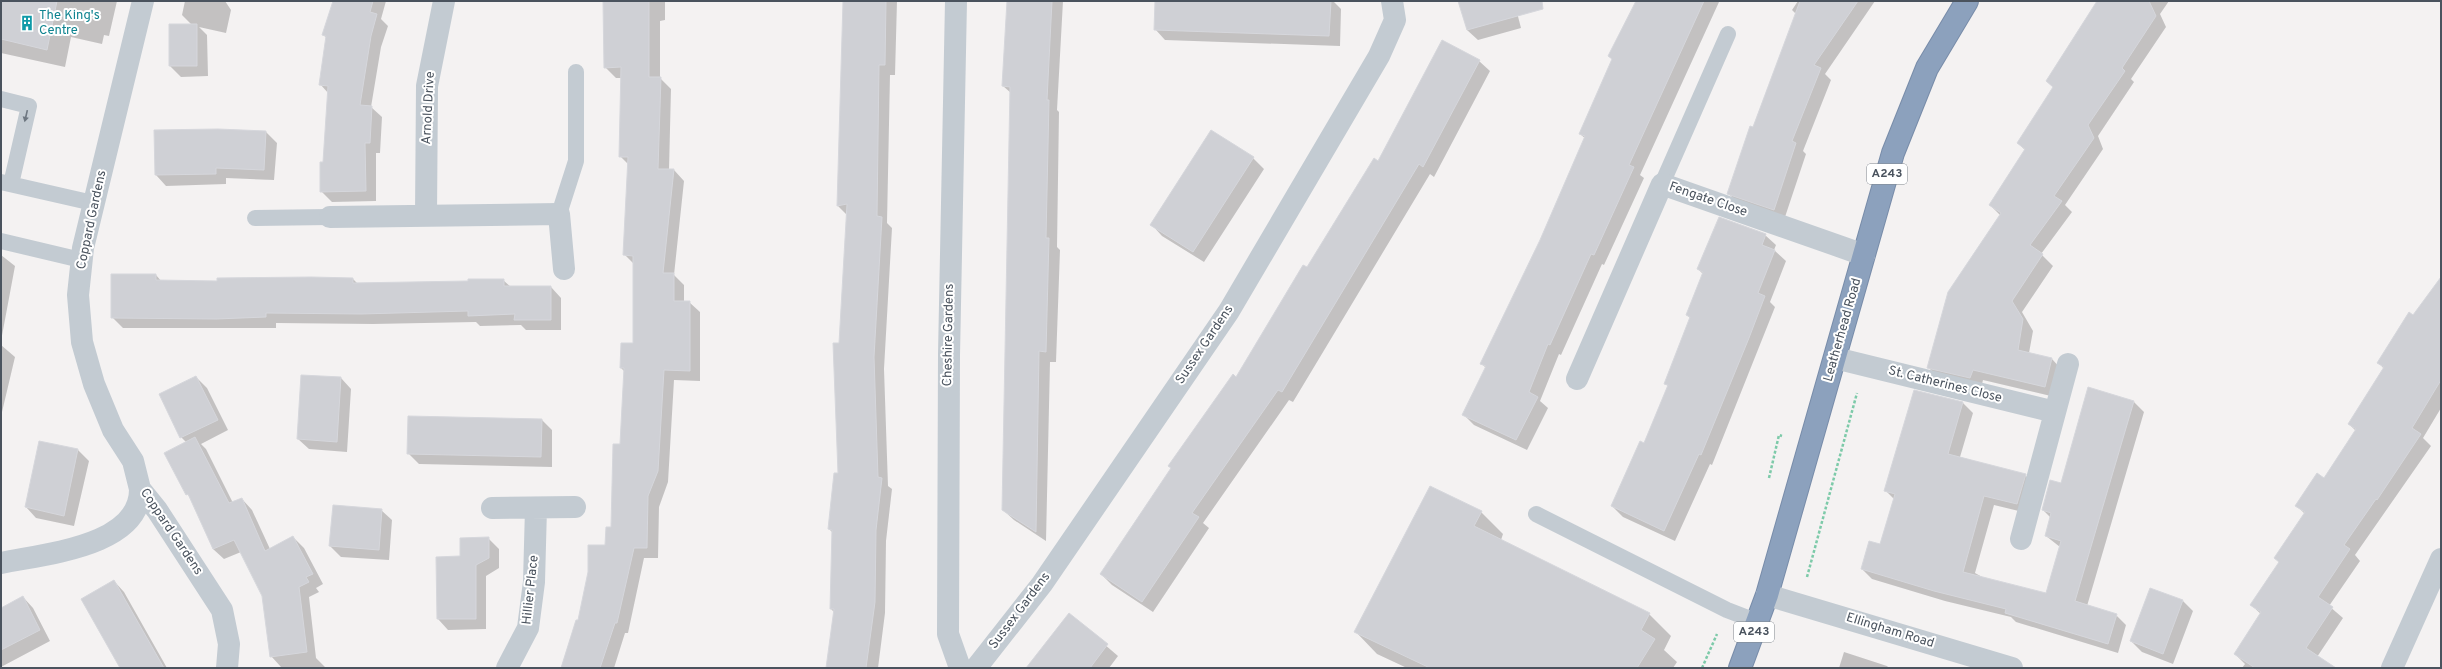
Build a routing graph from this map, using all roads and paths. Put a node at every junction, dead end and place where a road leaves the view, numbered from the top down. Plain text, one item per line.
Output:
1 (143, 1) edge
2 (444, 1) edge
3 (956, 1) edge
4 (1392, 1) edge
5 (1967, 1) edge
6 (1728, 34) dead end
7 (576, 72) dead end
8 (1, 99) edge
9 (6, 183) edge
10 (1662, 184) junction
11 (93, 203) junction
12 (559, 214) junction
13 (426, 216) junction
14 (330, 217) joint
15 (255, 218) dead end
16 (1, 241) edge
17 (1864, 255) junction
18 (82, 260) junction
19 (564, 269) dead end
20 (1835, 358) junction
21 (2068, 364) dead end
22 (1577, 379) dead end
23 (2055, 412) junction
24 (1779, 435) dead end
25 (1768, 480) dead end
26 (140, 489) junction
27 (575, 507) dead end
28 (492, 508) dead end
29 (536, 508) junction
30 (1536, 514) dead end
31 (2022, 539) dead end
32 (2441, 560) edge
33 (1, 563) edge
34 (1767, 595) junction
35 (1727, 610) junction
36 (1758, 622) junction
37 (227, 668) edge
38 (507, 668) edge
39 (960, 668) edge
40 (976, 668) edge
41 (1702, 668) edge
42 (1740, 668) edge
43 (2012, 668) edge
44 (2392, 668) edge

1 - 11 street, Coppard Gardens
2 - 13 street, Arnold Drive
3 - 39 street, Cheshire Gardens
4 - 40 street, Sussex Gardens
5 - 17 highway, Leatherhead Road / A243
6 - 10 lane
7 - 12 lane
8 -> 9 lane
9 - 11 lane
10 - 17 street, Fengate Close
10 - 22 street, Fengate Close
11 - 18 street, Coppard Gardens
12 - 13 street
12 - 19 street
13 - 14 street
14 - 15 lane
16 - 18 lane
17 - 20 highway, Leatherhead Road / A243
18 - 26 street, Coppard Gardens
20 - 23 street, St. Catherines Close
20 - 34 highway, Leatherhead Road / A243
21 - 23 street
23 - 31 street
24 - 25 path
26 - 33 street
26 - 37 street, Coppard Gardens
27 - 29 street
28 - 29 street
29 - 38 street, Hillier Place
30 - 35 lane
32 - 44 street
34 - 36 highway, Leatherhead Road / A243
34 - 43 street, Ellingham Road
35 - 36 lane
35 - 41 path
36 - 42 highway, Leatherhead Road / A243

